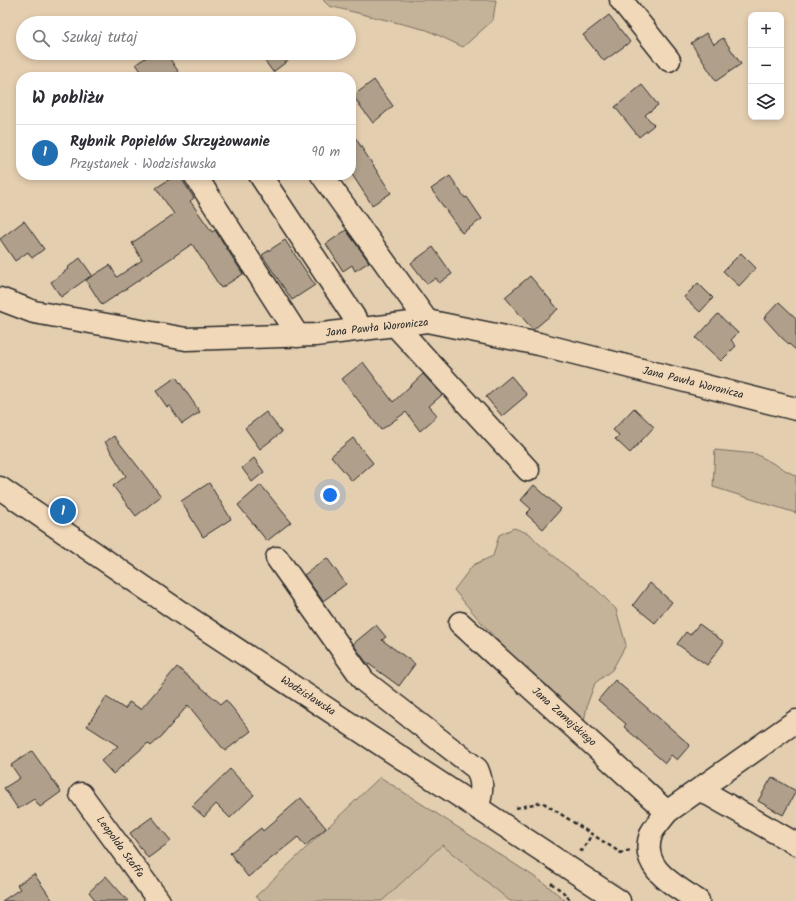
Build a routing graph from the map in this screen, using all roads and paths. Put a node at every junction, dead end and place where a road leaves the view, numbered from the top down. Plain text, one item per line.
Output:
1 (621, 0) edge
2 (669, 60) dead end
3 (198, 180) edge
4 (263, 180) edge
5 (326, 180) edge
6 (0, 299) edge
7 (427, 321) junction
8 (395, 325) junction
9 (362, 329) junction
10 (298, 336) junction
11 (796, 409) edge
12 (528, 470) dead end
13 (0, 488) edge
14 (277, 558) dead end
15 (460, 623) dead end
16 (796, 721) edge
17 (701, 790) junction
18 (81, 794) dead end
19 (478, 808) junction
20 (513, 808) dead end
21 (667, 812) junction
22 (592, 834) junction
23 (796, 844) edge
24 (582, 851) dead end
25 (621, 852) dead end
26 (159, 901) edge
27 (617, 901) edge
28 (698, 901) edge

1 - 2 street
3 - 10 street
4 - 9 street
5 - 7 street
6 - 10 street, Jana Pawła Woronicza
7 - 8 street, Jana Pawła Woronicza
7 - 11 street, Jana Pawła Woronicza
8 - 9 street, Jana Pawła Woronicza
8 - 12 street
9 - 10 street, Jana Pawła Woronicza
13 - 19 street, Wodzisławska
14 - 19 street
15 - 21 street, Jana Zamojskiego
16 - 17 street
17 - 21 street
17 - 23 street
18 - 26 street, Leopolda Staffa
19 - 27 street, Wodzisławska
20 - 22 path
21 - 28 street
22 - 24 path
22 - 25 path

